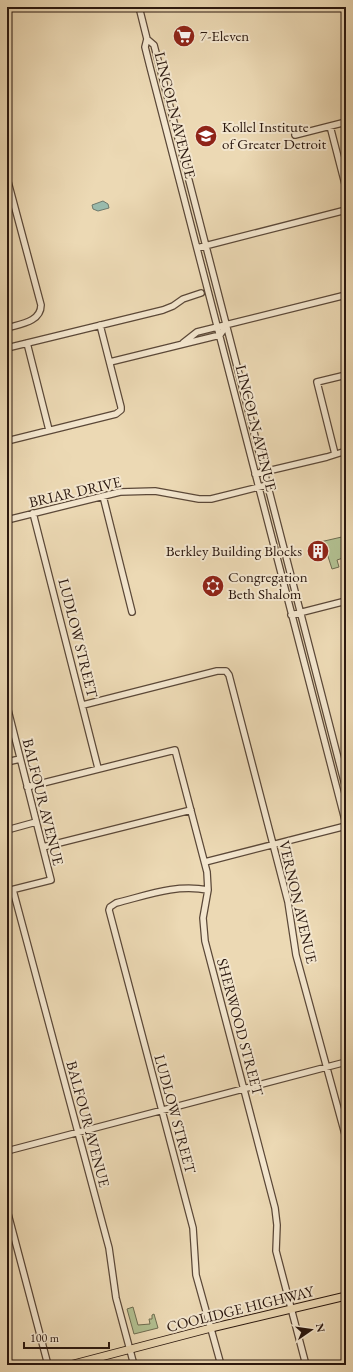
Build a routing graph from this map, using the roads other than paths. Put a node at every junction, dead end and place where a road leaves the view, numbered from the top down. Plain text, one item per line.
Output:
1 (139, 7) edge
2 (146, 38) junction
3 (346, 122) edge
4 (330, 126) junction
5 (295, 135) dead end
6 (7, 178) edge
7 (346, 188) edge
8 (346, 210) edge
9 (206, 245) junction
10 (197, 248) junction
11 (201, 294) dead end
12 (346, 294) edge
13 (100, 325) junction
14 (227, 325) junction
15 (218, 327) junction
16 (7, 328) edge
17 (220, 335) junction
18 (27, 343) junction
19 (183, 343) junction
20 (7, 348) edge
21 (110, 362) junction
22 (346, 375) edge
23 (49, 430) junction
24 (7, 441) edge
25 (346, 450) edge
26 (336, 454) junction
27 (264, 472) junction
28 (255, 474) junction
29 (267, 485) junction
30 (259, 488) junction
31 (103, 496) junction
32 (33, 513) junction
33 (274, 513) junction
34 (266, 514) junction
35 (7, 520) edge
36 (277, 525) junction
37 (269, 527) junction
38 (291, 578) junction
39 (282, 580) junction
40 (346, 601) edge
41 (132, 612) dead end
42 (300, 612) junction
43 (291, 615) junction
44 (83, 705) junction
45 (7, 706) edge
46 (20, 759) junction
47 (7, 762) edge
48 (98, 768) junction
49 (345, 778) edge
50 (335, 780) junction
51 (27, 787) junction
52 (346, 789) edge
53 (191, 810) junction
54 (36, 822) junction
55 (346, 825) edge
56 (7, 830) edge
57 (273, 845) junction
58 (43, 847) junction
59 (204, 862) junction
60 (10, 890) edge
61 (208, 890) junction
62 (346, 1062) edge
63 (327, 1067) junction
64 (244, 1089) junction
65 (161, 1111) junction
66 (78, 1133) junction
67 (346, 1138) edge
68 (7, 1151) edge
69 (7, 1210) edge
70 (346, 1296) edge
71 (292, 1310) junction
72 (211, 1328) junction
73 (130, 1349) junction
74 (48, 1365) edge
75 (70, 1365) edge
76 (134, 1365) edge
77 (221, 1365) edge
78 (306, 1365) edge

1 - 2 street, LINCOLN AVENUE
2 - 9 street, LINCOLN AVENUE
2 - 10 street, LINCOLN AVENUE
3 - 4 street
4 - 5 street
4 - 7 street
6 - 16 street
8 - 9 street
9 - 10 street
9 - 14 street, LINCOLN AVENUE
10 - 15 street, LINCOLN AVENUE
11 - 13 street
12 - 14 street
13 - 18 street
13 - 21 street
14 - 15 street
14 - 17 street
14 - 27 street, LINCOLN AVENUE
15 - 17 street, LINCOLN AVENUE
15 - 19 street
17 - 19 street
17 - 28 street, LINCOLN AVENUE
18 - 20 street
18 - 23 street
19 - 21 street
21 - 23 street
22 - 26 street
23 - 24 street
25 - 26 street
26 - 27 street
27 - 28 street
27 - 29 street, LINCOLN AVENUE
28 - 30 street, LINCOLN AVENUE
29 - 30 street, BRIAR DRIVE
29 - 33 street, LINCOLN AVENUE
30 - 31 street, BRIAR DRIVE
30 - 34 street, LINCOLN AVENUE
31 - 32 street, BRIAR DRIVE
31 - 41 street
32 - 35 street, BRIAR DRIVE
32 - 44 street, LUDLOW STREET
33 - 34 street
33 - 36 street, LINCOLN AVENUE
34 - 37 street, LINCOLN AVENUE
36 - 37 street
36 - 38 street, LINCOLN AVENUE
37 - 39 street, LINCOLN AVENUE
38 - 39 street
38 - 42 street, LINCOLN AVENUE
39 - 43 street, LINCOLN AVENUE
40 - 42 street
42 - 43 street
42 - 49 street, LINCOLN AVENUE
43 - 50 street, LINCOLN AVENUE
44 - 48 street, LUDLOW STREET
44 - 57 street, VERNON AVENUE
45 - 46 street, BALFOUR AVENUE
46 - 47 street
46 - 51 street, BALFOUR AVENUE
48 - 51 street
48 - 53 street, SHERWOOD STREET
49 - 50 street
49 - 52 street, LINCOLN AVENUE
50 - 55 street, LINCOLN AVENUE
51 - 54 street, BALFOUR AVENUE
53 - 58 street
53 - 59 street, SHERWOOD STREET
54 - 56 street
54 - 58 street, BALFOUR AVENUE
55 - 57 street
57 - 59 street
57 - 63 street, VERNON AVENUE
58 - 60 street, BALFOUR AVENUE
59 - 61 street, SHERWOOD STREET
60 - 66 street, BALFOUR AVENUE
61 - 64 street, SHERWOOD STREET
61 - 65 street, LUDLOW STREET
62 - 63 street
63 - 64 street
63 - 67 street, VERNON AVENUE
64 - 65 street
64 - 71 street, SHERWOOD STREET
65 - 66 street
65 - 72 street, LUDLOW STREET
66 - 68 street
66 - 73 street, BALFOUR AVENUE
69 - 74 street
70 - 71 main road, COOLIDGE HIGHWAY
71 - 72 main road, COOLIDGE HIGHWAY
71 - 78 street, SHERWOOD STREET
72 - 73 main road, COOLIDGE HIGHWAY
72 - 77 street, LUDLOW STREET
73 - 75 main road, COOLIDGE HIGHWAY
73 - 76 street, BALFOUR AVENUE

